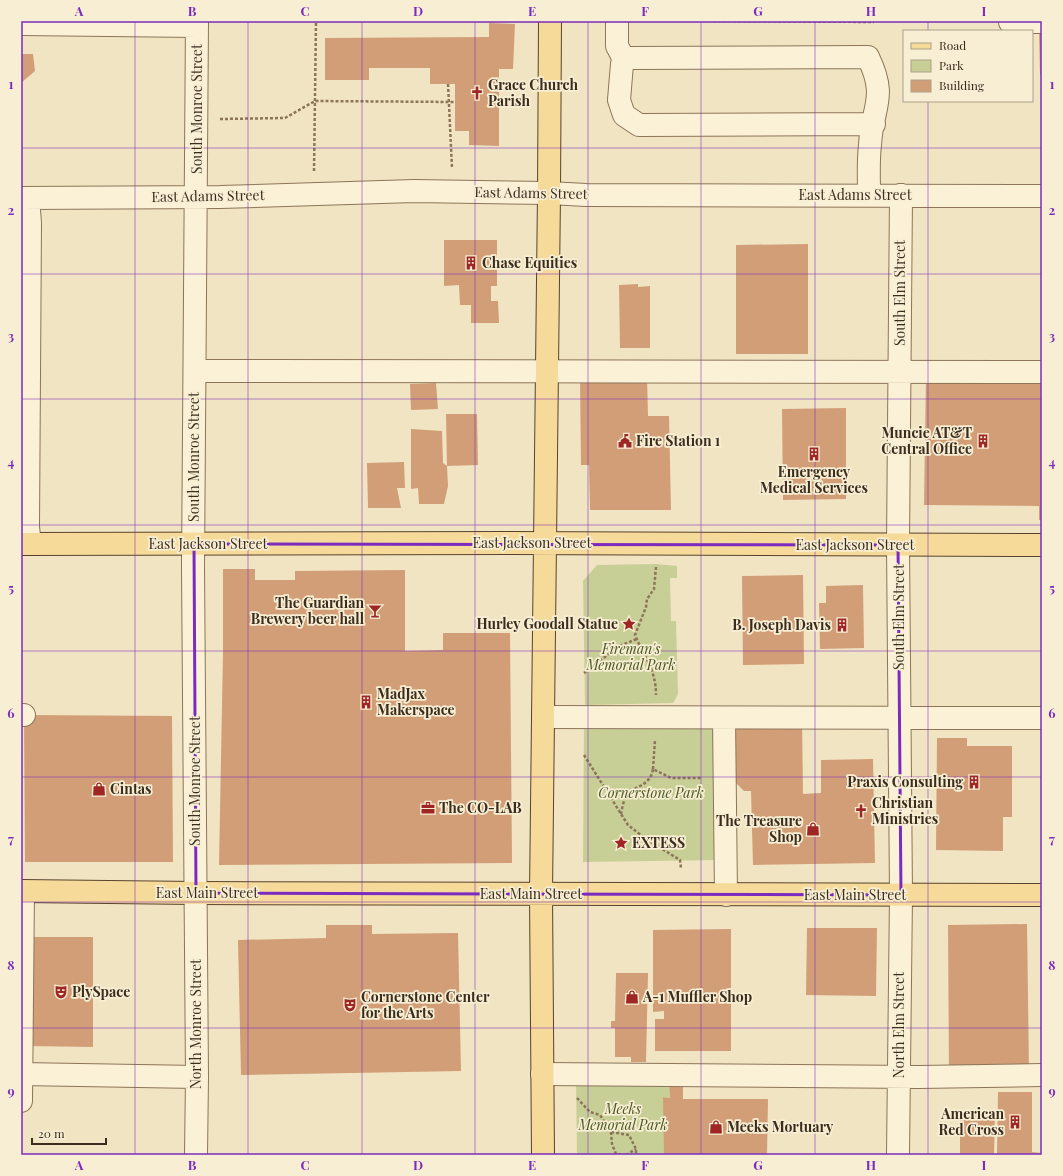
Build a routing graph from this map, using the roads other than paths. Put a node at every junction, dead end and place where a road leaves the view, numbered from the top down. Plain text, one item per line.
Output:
1 (550, 21) edge
2 (617, 21) edge
3 (1010, 22) edge
4 (1042, 22) edge
5 (21, 24) edge
6 (197, 24) edge
7 (625, 62) junction
8 (874, 124) junction
9 (550, 193) junction
10 (869, 194) junction
11 (901, 195) junction
12 (197, 196) junction
13 (1042, 196) edge
14 (24, 198) edge
15 (195, 371) junction
16 (899, 371) junction
17 (547, 372) junction
18 (1042, 372) edge
19 (545, 543) junction
20 (25, 544) edge
21 (194, 544) junction
22 (898, 545) junction
23 (1042, 545) edge
24 (899, 717) junction
25 (543, 718) junction
26 (724, 718) junction
27 (1042, 718) edge
28 (22, 891) edge
29 (196, 893) junction
30 (541, 894) junction
31 (726, 895) junction
32 (901, 895) junction
33 (1042, 895) edge
34 (21, 1074) edge
35 (542, 1074) junction
36 (1042, 1075) edge
37 (197, 1077) junction
38 (899, 1077) junction
39 (21, 1101) edge
40 (196, 1155) edge
41 (543, 1155) edge
42 (898, 1155) edge

1 - 9 main road
2 - 7 street
3 - 4 street
5 - 6 street
6 - 12 street, South Monroe Street
7 - 8 street
7 - 8 street
8 - 10 street
9 - 10 street, East Adams Street
9 - 12 street, East Adams Street
9 - 17 main road
10 - 11 street, East Adams Street
11 - 13 street, East Adams Street
11 - 16 street, South Elm Street
12 - 14 street, East Adams Street
12 - 15 street, South Monroe Street
14 - 20 street
15 - 17 street
15 - 21 street, South Monroe Street
16 - 17 street
16 - 18 street
16 - 22 street, South Elm Street
17 - 19 main road
19 - 21 main road, East Jackson Street
19 - 22 main road, East Jackson Street
19 - 25 main road
20 - 21 main road, East Jackson Street
21 - 29 street, South Monroe Street
22 - 23 main road, East Jackson Street
22 - 24 street, South Elm Street
24 - 26 street
24 - 27 street
24 - 32 street, South Elm Street
25 - 26 street
25 - 30 main road
26 - 31 street
28 - 29 main road, East Main Street
28 - 34 street
29 - 30 main road, East Main Street
29 - 37 street, North Monroe Street
30 - 31 main road, East Main Street
30 - 35 main road
31 - 32 main road, East Main Street
32 - 33 main road, East Main Street
32 - 38 street, North Elm Street
34 - 37 street
34 - 39 street
35 - 38 street
35 - 41 main road
36 - 38 street
37 - 40 street, North Monroe Street
38 - 42 street, North Elm Street

